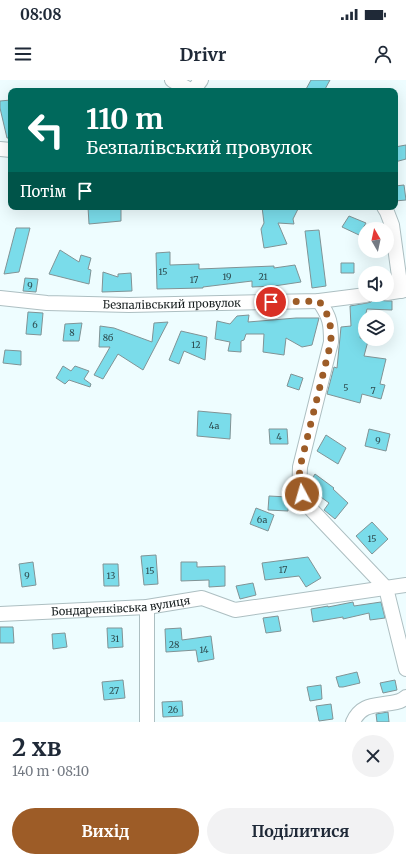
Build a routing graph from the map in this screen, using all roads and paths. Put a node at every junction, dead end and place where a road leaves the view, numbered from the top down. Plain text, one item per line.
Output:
1 (172, 80) edge
2 (187, 88) edge
3 (386, 210) edge
4 (404, 291) edge
5 (394, 292) edge
6 (358, 296) edge
7 (0, 298) edge
8 (319, 301) junction
9 (406, 585) edge
10 (386, 588) junction
11 (147, 607) junction
12 (0, 614) edge
13 (406, 669) edge
14 (406, 697) edge
15 (147, 722) edge
16 (353, 722) edge

1 - 2 street
3 - 4 street
4 - 5 street
6 - 8 street, Безпалівський провулок
7 - 8 street, Безпалівський провулок
8 - 10 street
9 - 10 street, Бондаренківська вулиця
10 - 11 street, Бондаренківська вулиця
10 - 13 street
11 - 12 street, Бондаренківська вулиця
11 - 15 street
14 - 16 street

